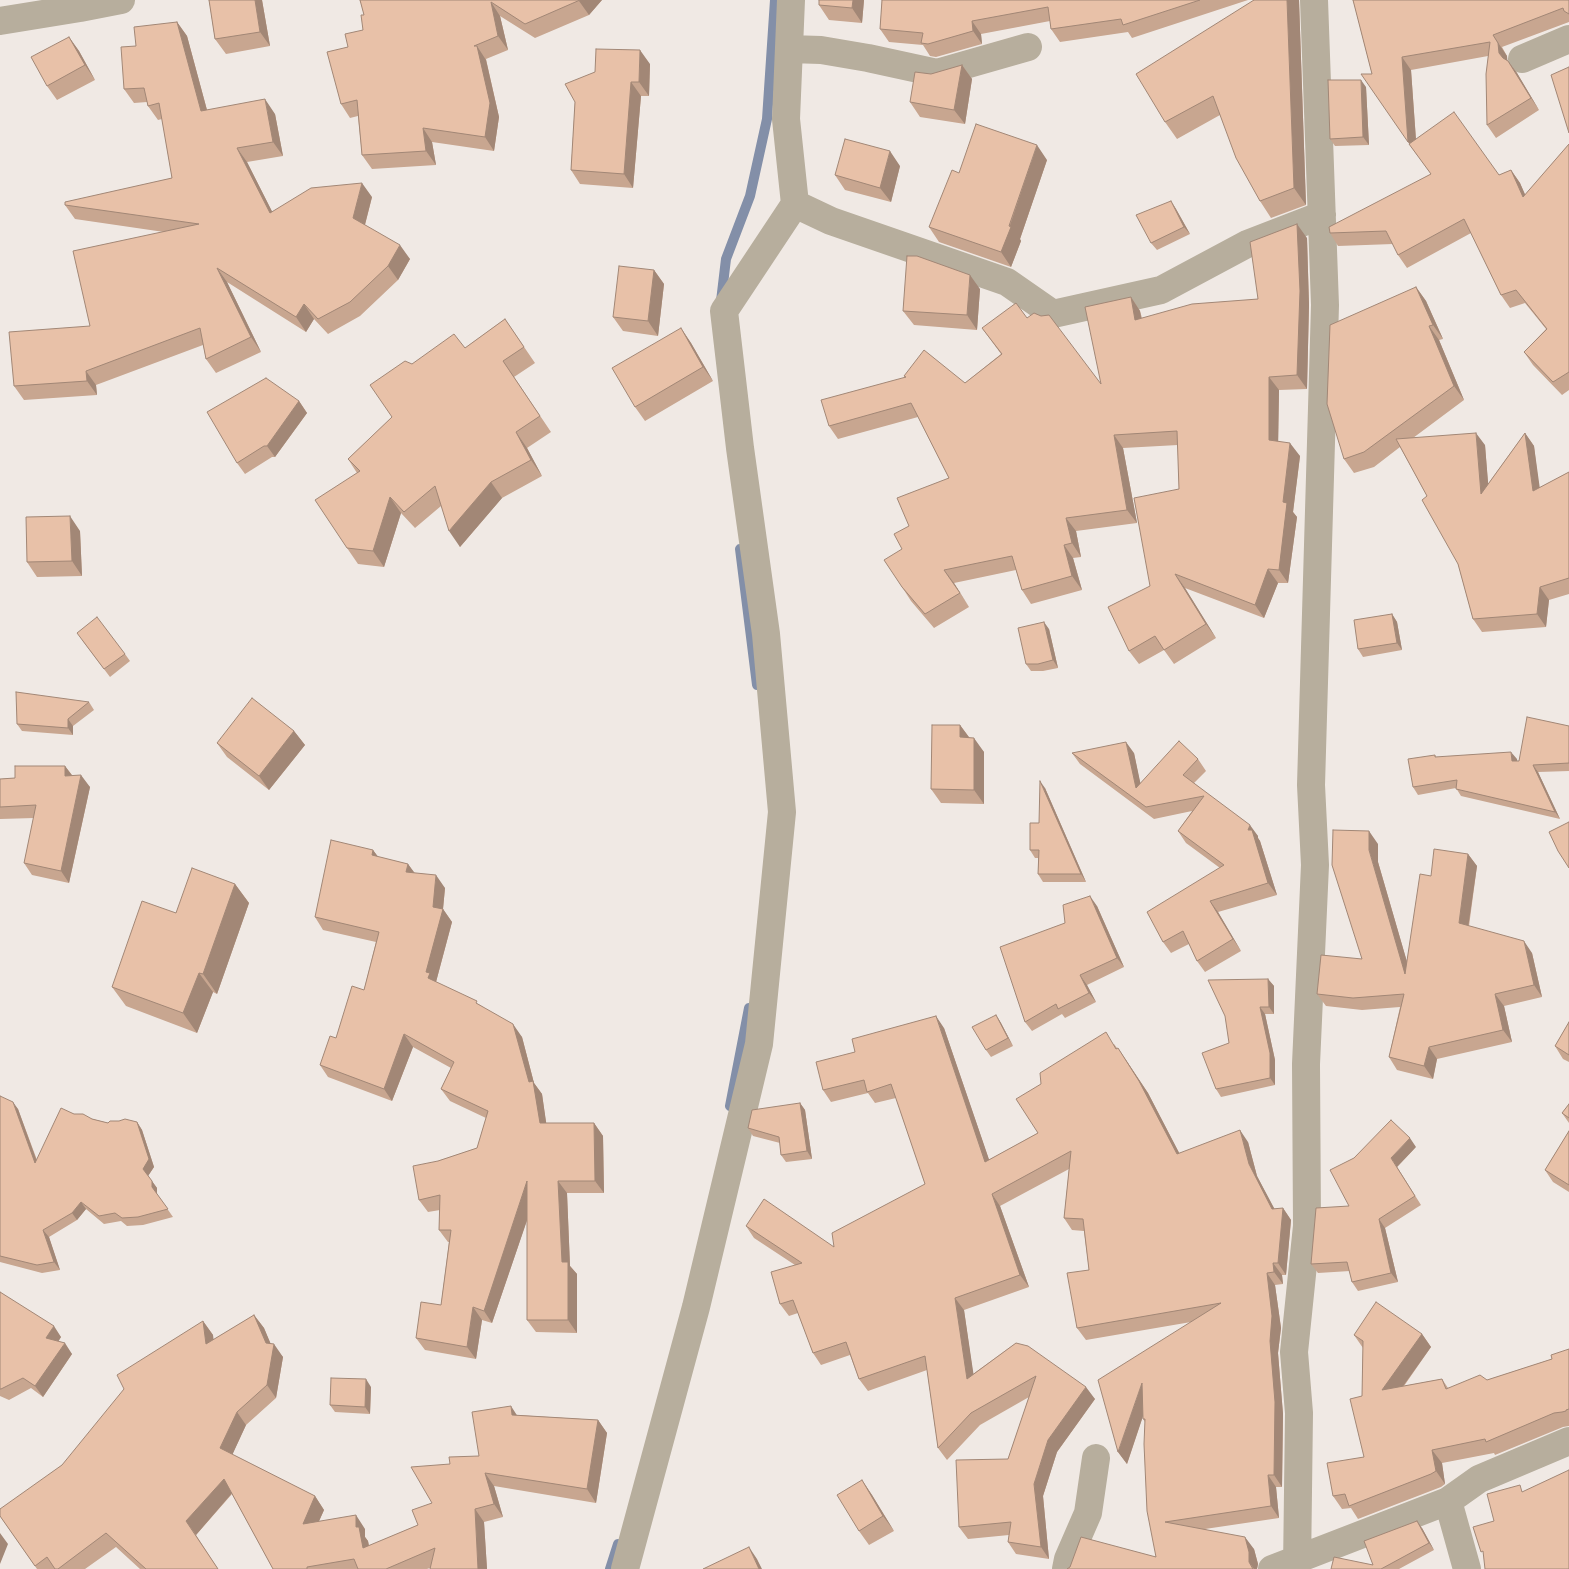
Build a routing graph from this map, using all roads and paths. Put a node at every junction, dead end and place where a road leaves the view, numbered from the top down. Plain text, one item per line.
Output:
1 (121, 0) edge
2 (792, 0) edge
3 (1314, 0) edge
4 (0, 21) edge
5 (1569, 39) edge
6 (1028, 47) dead end
7 (789, 49) junction
8 (1522, 58) dead end
9 (795, 204) junction
10 (1322, 215) junction
11 (1569, 1441) edge
12 (1096, 1458) dead end
13 (1448, 1501) junction
14 (1298, 1564) edge
15 (625, 1569) edge
16 (1066, 1569) edge
17 (1272, 1569) edge
18 (1467, 1569) edge

1 - 4 street
2 - 7 street
3 - 10 street
5 - 8 street
6 - 7 street
7 - 9 street
9 - 10 street
9 - 15 street
10 - 14 street
11 - 13 street
12 - 16 street
13 - 14 street
13 - 18 street
14 - 17 street

